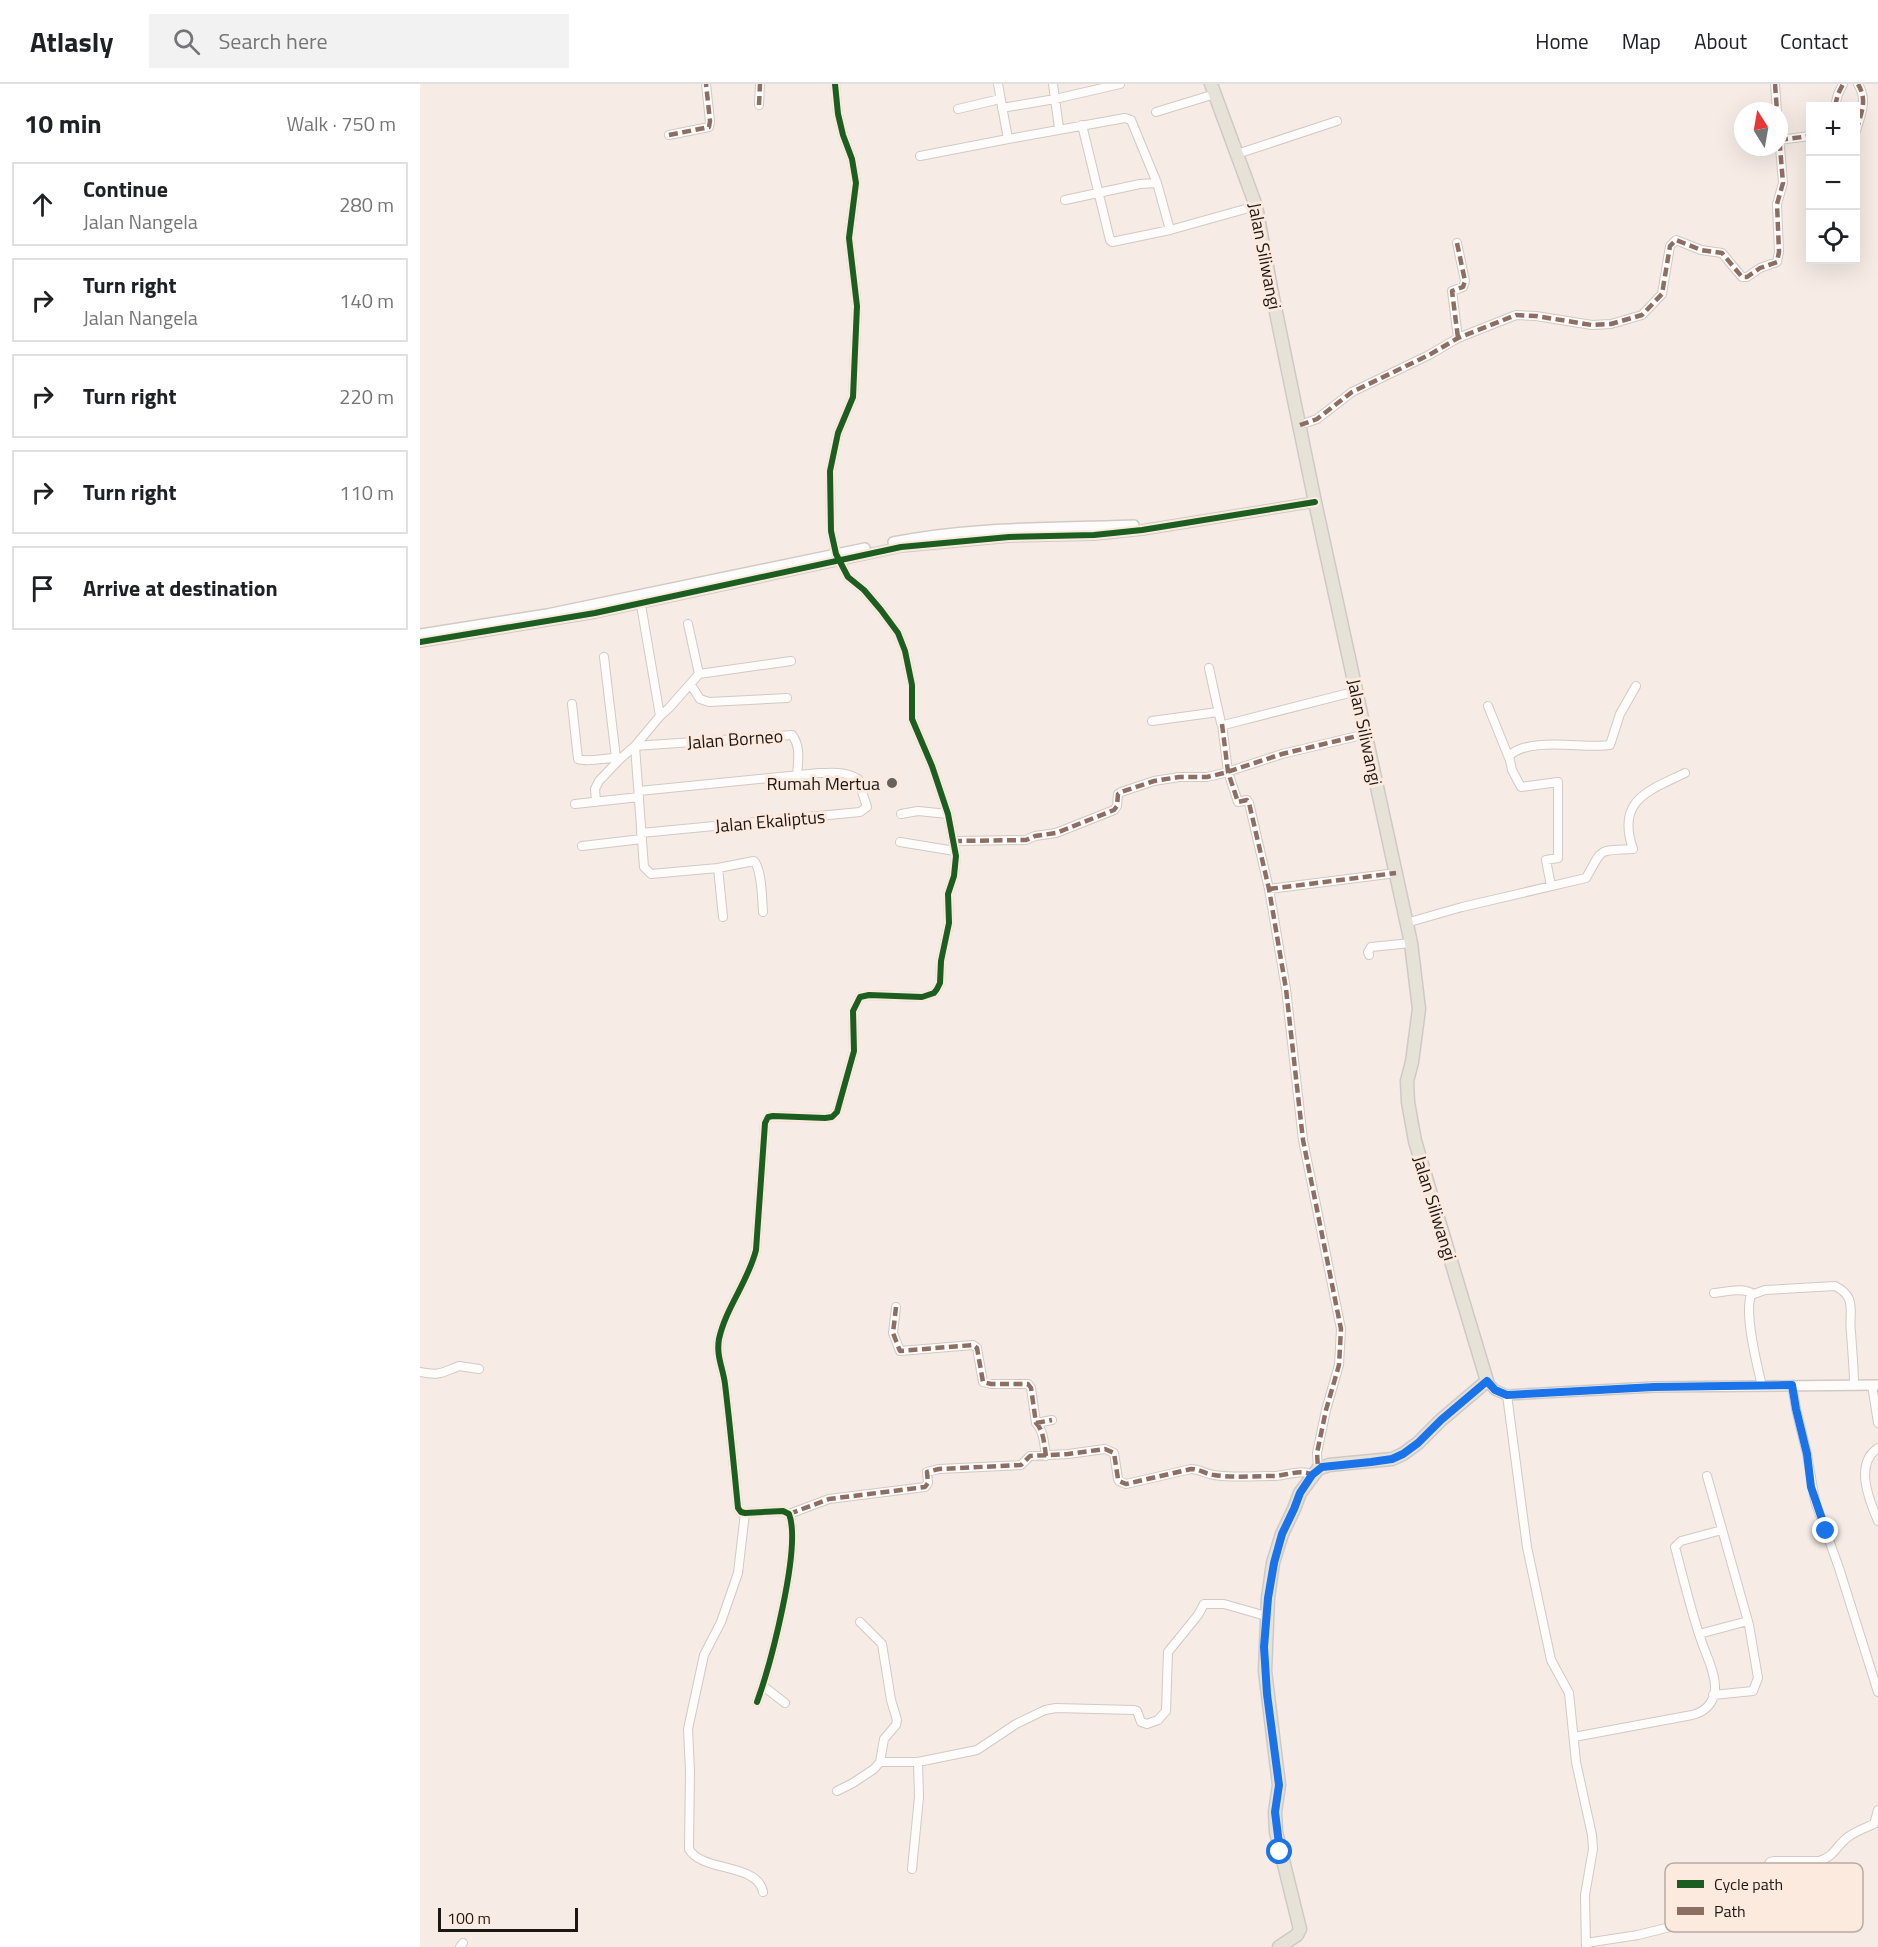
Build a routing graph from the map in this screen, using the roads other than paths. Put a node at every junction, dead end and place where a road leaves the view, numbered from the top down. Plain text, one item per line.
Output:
1 (706, 84) edge
2 (760, 84) edge
3 (835, 84) edge
4 (998, 84) edge
5 (1053, 84) edge
6 (1120, 84) edge
7 (1775, 84) edge
8 (1843, 84) edge
9 (1858, 84) edge
10 (1213, 89) edge
11 (1055, 99) junction
12 (1776, 102) edge
13 (1836, 102) edge
14 (1001, 104) junction
15 (759, 105) dead end
16 (958, 109) dead end
17 (1156, 112) dead end
18 (1860, 116) edge
19 (1337, 121) dead end
20 (1082, 125) junction
21 (1059, 128) junction
22 (669, 135) dead end
23 (1806, 137) edge
24 (1008, 139) junction
25 (1788, 139) edge
26 (1237, 154) junction
27 (920, 156) dead end
28 (1780, 156) edge
29 (1158, 183) junction
30 (1098, 193) junction
31 (1065, 200) dead end
32 (1256, 206) junction
33 (1170, 230) junction
34 (1457, 243) dead end
35 (1458, 338) junction
36 (1300, 425) junction
37 (1314, 499) junction
38 (837, 557) junction
39 (641, 599) junction
40 (688, 624) dead end
41 (422, 638) edge
42 (604, 657) dead end
43 (791, 662) dead end
44 (1209, 668) dead end
45 (699, 674) junction
46 (691, 685) junction
47 (1636, 687) dead end
48 (1357, 691) junction
49 (788, 698) dead end
50 (572, 704) dead end
51 (1488, 706) dead end
52 (1218, 712) junction
53 (660, 716) junction
54 (1152, 721) dead end
55 (1222, 724) junction
56 (1366, 734) junction
57 (635, 746) junction
58 (618, 758) junction
59 (1509, 758) junction
60 (1228, 772) junction
61 (1685, 773) dead end
62 (797, 776) junction
63 (639, 794) junction
64 (596, 802) junction
65 (575, 804) dead end
66 (901, 814) dead end
67 (948, 814) junction
68 (642, 836) junction
69 (952, 841) junction
70 (900, 842) dead end
71 (582, 846) dead end
72 (955, 851) junction
73 (718, 868) junction
74 (1396, 873) junction
75 (1551, 886) junction
76 (1269, 889) junction
77 (763, 912) dead end
78 (723, 917) dead end
79 (1407, 923) junction
80 (1411, 943) junction
81 (1369, 955) dead end
82 (1714, 1293) dead end
83 (1753, 1294) junction
84 (896, 1307) dead end
85 (479, 1369) dead end
86 (420, 1372) edge
87 (1487, 1381) junction
88 (1792, 1385) junction
89 (1854, 1385) junction
90 (1875, 1385) edge
91 (1762, 1386) junction
92 (1507, 1395) junction
93 (1052, 1420) dead end
94 (1036, 1423) junction
95 (1878, 1423) edge
96 (1878, 1448) edge
97 (1046, 1456) junction
98 (1315, 1472) junction
99 (1707, 1476) dead end
100 (745, 1513) junction
101 (789, 1514) junction
102 (1878, 1521) edge
103 (1722, 1530) junction
104 (1266, 1616) junction
105 (1748, 1621) junction
106 (860, 1623) dead end
107 (1699, 1634) junction
108 (763, 1686) junction
109 (1878, 1692) edge
110 (1713, 1695) junction
111 (757, 1702) dead end
112 (784, 1703) dead end
113 (1574, 1737) junction
114 (880, 1762) junction
115 (918, 1762) junction
116 (837, 1791) dead end
117 (1878, 1810) edge
118 (1769, 1863) edge
119 (912, 1869) dead end
120 (762, 1892) dead end
121 (1665, 1928) edge
122 (1586, 1945) edge
123 (1279, 1947) edge

1 - 22 street
2 - 15 street
3 - 38 street
4 - 14 street
5 - 11 street
6 - 11 street
7 - 12 street
8 - 13 street
9 - 18 street
10 - 17 street
10 - 26 main road, Jalan Siliwangi
11 - 14 street
11 - 21 street
14 - 16 street
14 - 24 street
19 - 26 street
20 - 21 street
20 - 29 street
20 - 30 street
21 - 24 street
23 - 25 street
24 - 27 street
26 - 32 main road, Jalan Siliwangi
28 - 35 street
29 - 30 street
29 - 33 street
30 - 31 street
30 - 33 street
32 - 33 street
32 - 36 main road, Jalan Siliwangi
34 - 35 street
35 - 36 street
36 - 37 main road, Jalan Siliwangi
37 - 38 street
37 - 48 main road, Jalan Siliwangi
38 - 39 street
38 - 67 street
39 - 41 street
39 - 53 street
40 - 45 street
42 - 58 street
43 - 45 street
44 - 52 street
45 - 46 street
46 - 49 street
46 - 53 street
47 - 59 street
48 - 55 street
48 - 56 main road, Jalan Siliwangi
50 - 58 street
51 - 59 street
52 - 54 street
52 - 55 street
53 - 57 street
55 - 60 street
56 - 60 street
56 - 74 main road, Jalan Siliwangi
57 - 58 street
57 - 62 street, Jalan Borneo
57 - 63 street
58 - 64 street
59 - 75 street
60 - 69 street
60 - 76 street
61 - 75 street
62 - 63 street
62 - 68 street, Jalan Ekaliptus
63 - 64 street
63 - 68 street
64 - 65 street
66 - 67 street
67 - 69 street
68 - 71 street
68 - 73 street
69 - 72 street
70 - 72 street
72 - 100 street
73 - 77 street
73 - 78 street
74 - 76 street
74 - 79 main road, Jalan Siliwangi
75 - 79 street
76 - 98 street
79 - 80 main road, Jalan Siliwangi
80 - 81 street
80 - 87 main road, Jalan Siliwangi
82 - 83 street
83 - 89 street
83 - 91 street
84 - 94 street
85 - 86 street
87 - 92 street
87 - 98 main road
88 - 89 street
88 - 91 street
88 - 109 street
89 - 90 street
90 - 95 street
91 - 92 street
92 - 113 street
93 - 94 street
94 - 97 street
96 - 102 street
97 - 98 street
97 - 101 street
98 - 104 main road
99 - 103 street
100 - 101 street
100 - 120 street
101 - 108 street
103 - 105 street
103 - 107 street
104 - 115 street
104 - 123 main road
105 - 107 street
105 - 110 street
106 - 114 street
107 - 110 street
108 - 111 street
108 - 112 street
110 - 113 street
113 - 122 street
114 - 115 street
114 - 116 street
115 - 119 street
117 - 118 street
121 - 122 street

